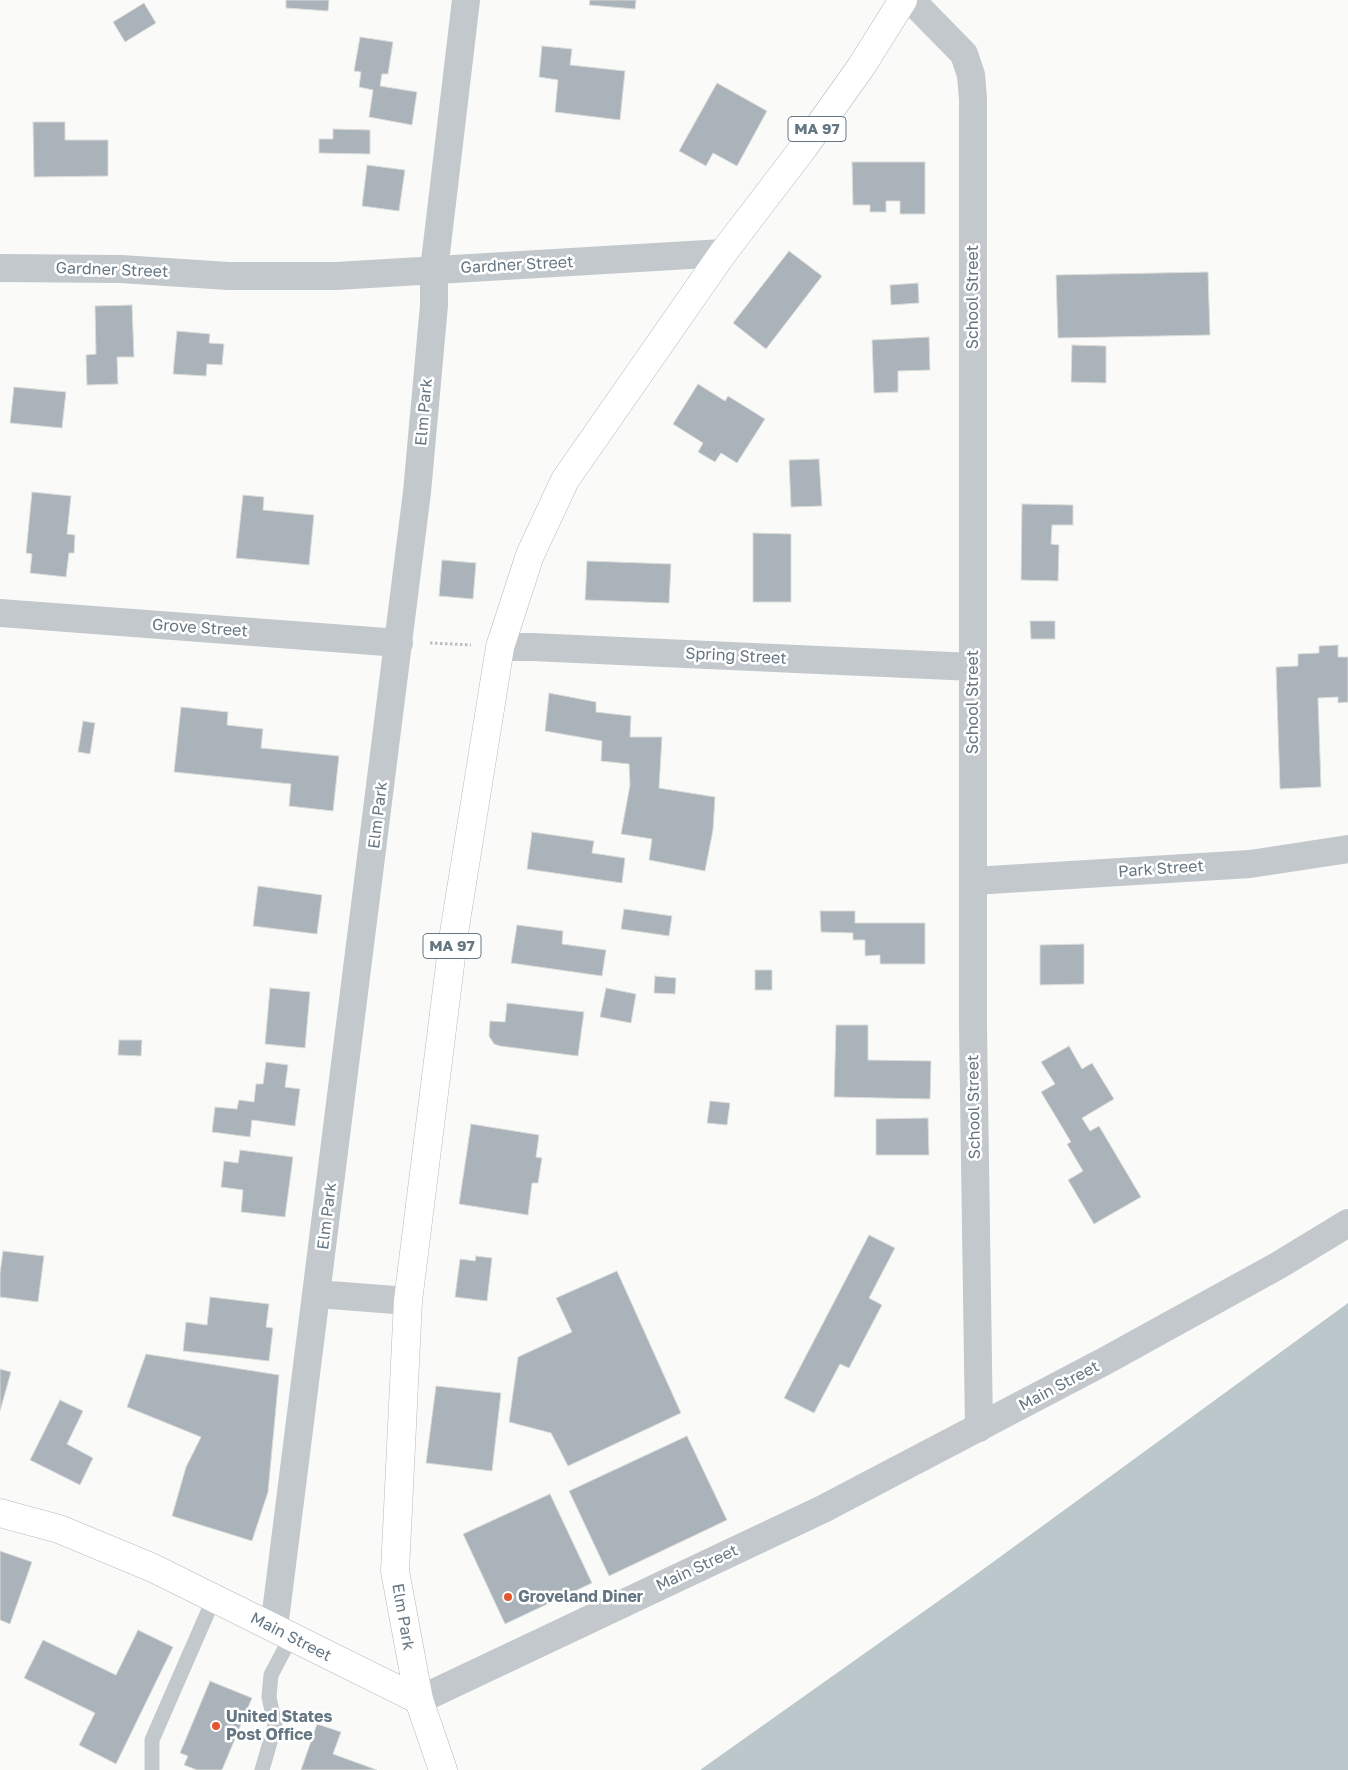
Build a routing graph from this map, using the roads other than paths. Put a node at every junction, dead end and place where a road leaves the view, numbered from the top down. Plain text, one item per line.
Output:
1 (466, 0) edge
2 (903, 0) edge
3 (911, 0) edge
4 (723, 253) junction
5 (0, 268) edge
6 (434, 270) junction
7 (0, 613) edge
8 (399, 643) junction
9 (500, 647) junction
10 (973, 668) junction
11 (1348, 849) edge
12 (973, 881) junction
13 (1348, 1223) edge
14 (316, 1294) junction
15 (408, 1301) junction
16 (979, 1428) junction
17 (0, 1513) edge
18 (214, 1598) junction
19 (282, 1632) junction
20 (418, 1700) junction
21 (152, 1770) edge
22 (262, 1770) edge
23 (444, 1770) edge

1 - 6 street, Elm Park
2 - 4 main road, MA 97
3 - 10 street, School Street
4 - 6 street, Gardner Street
4 - 9 main road, Elm Park / MA 97
5 - 6 street, Gardner Street
6 - 8 street, Elm Park
7 - 8 street, Grove Street
8 - 14 street, Elm Park
9 - 10 street, Spring Street
9 - 15 main road, Elm Park / MA 97
10 - 12 street, School Street
11 - 12 street, Park Street
12 - 16 street, School Street
13 - 16 street, Main Street
14 - 15 street
14 - 19 street, Elm Park
15 - 20 main road, Elm Park / MA 97
16 - 20 street, Main Street
17 - 18 main road, Main Street
18 - 19 main road, Main Street
18 - 21 lane
19 - 20 main road, Main Street
19 - 22 lane
20 - 23 main road, MA 97

